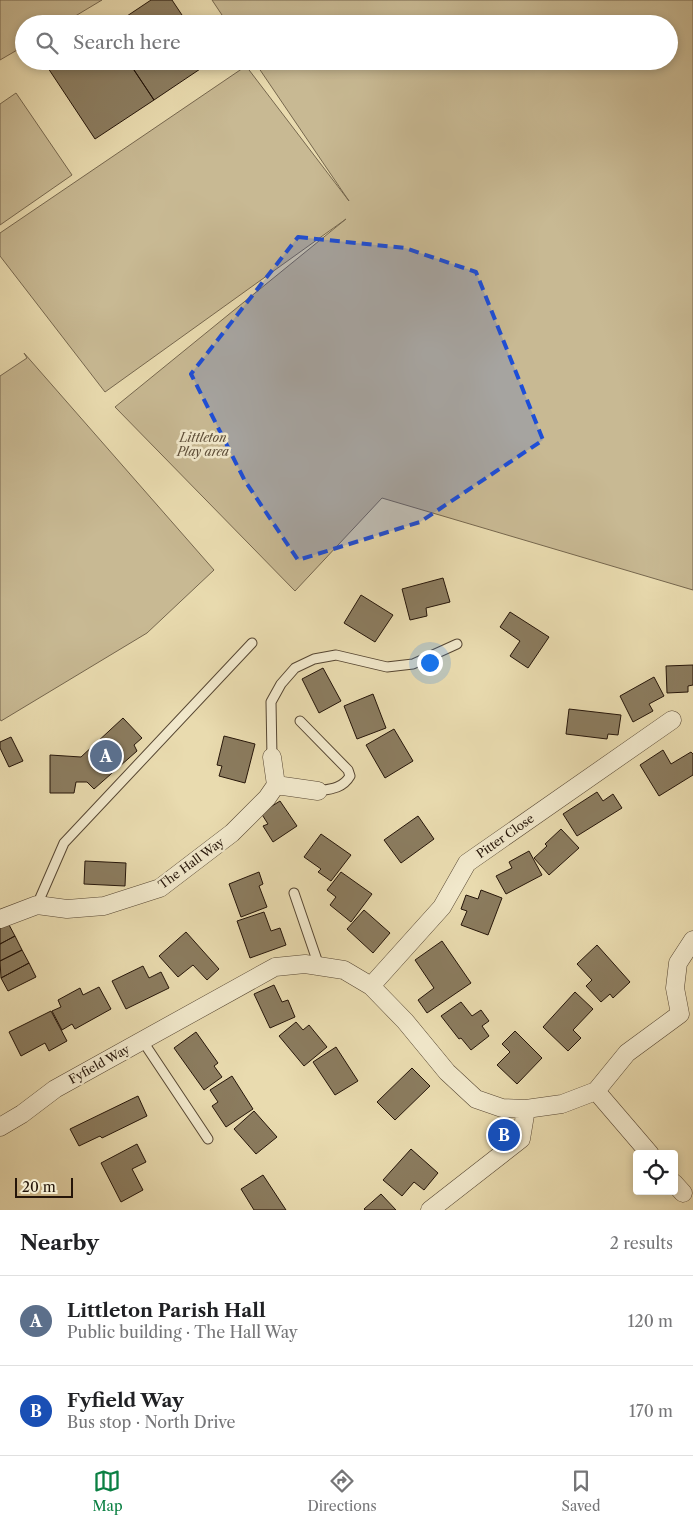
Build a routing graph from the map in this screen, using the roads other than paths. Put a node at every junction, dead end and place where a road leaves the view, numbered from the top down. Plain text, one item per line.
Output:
1 (252, 643) dead end
2 (457, 644) dead end
3 (672, 720) dead end
4 (300, 721) dead end
5 (272, 757) joint
6 (276, 785) junction
7 (318, 791) joint
8 (294, 893) dead end
9 (37, 905) junction
10 (0, 920) edge
11 (693, 940) edge
12 (319, 966) junction
13 (371, 986) junction
14 (686, 1016) edge
15 (142, 1040) junction
16 (596, 1091) junction
17 (526, 1109) junction
18 (0, 1126) edge
19 (208, 1140) dead end
20 (647, 1150) edge
21 (430, 1210) edge

1 - 9 lane
2 - 5 lane
3 - 13 street, Pitter Close
4 - 7 lane
5 - 6 street
6 - 7 street
6 - 9 street, The Hall Way
8 - 12 lane
9 - 10 street, The Hall Way
11 - 14 street
12 - 13 street, Fyfield Way
12 - 15 street, Fyfield Way
13 - 17 street, Fyfield Way
14 - 16 street
15 - 18 street, Fyfield Way
15 - 19 lane
16 - 17 street, Fyfield Way
16 - 20 street
17 - 21 street

